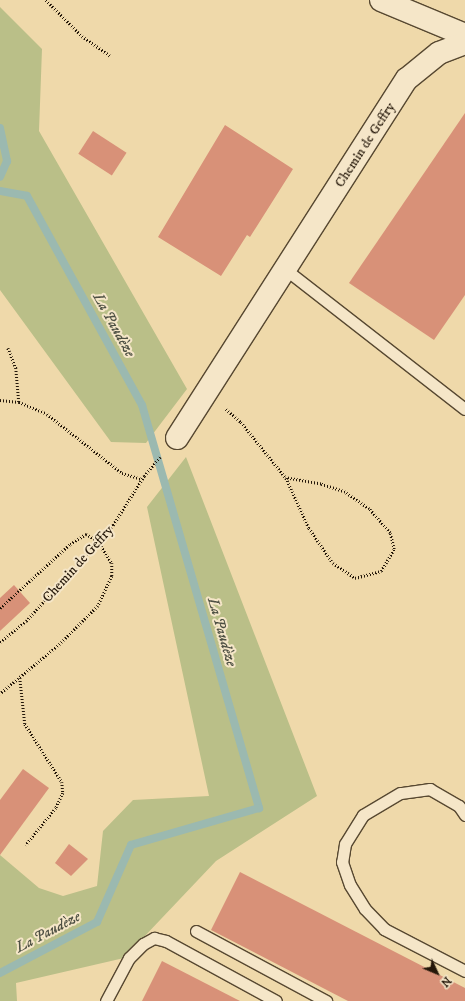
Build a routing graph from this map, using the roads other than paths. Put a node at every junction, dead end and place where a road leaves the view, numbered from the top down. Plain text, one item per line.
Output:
1 (381, 0) edge
2 (465, 35) edge
3 (465, 43) edge
4 (285, 269) junction
5 (465, 409) edge
6 (177, 438) dead end
7 (465, 815) edge
8 (196, 931) dead end
9 (465, 971) edge
10 (106, 1001) edge
11 (276, 1001) edge
12 (326, 1001) edge

1 - 2 street
3 - 4 street, Chemin de Geffry
4 - 5 lane
4 - 6 street, Chemin de Geffry
7 - 9 lane
8 - 12 lane
10 - 11 lane

